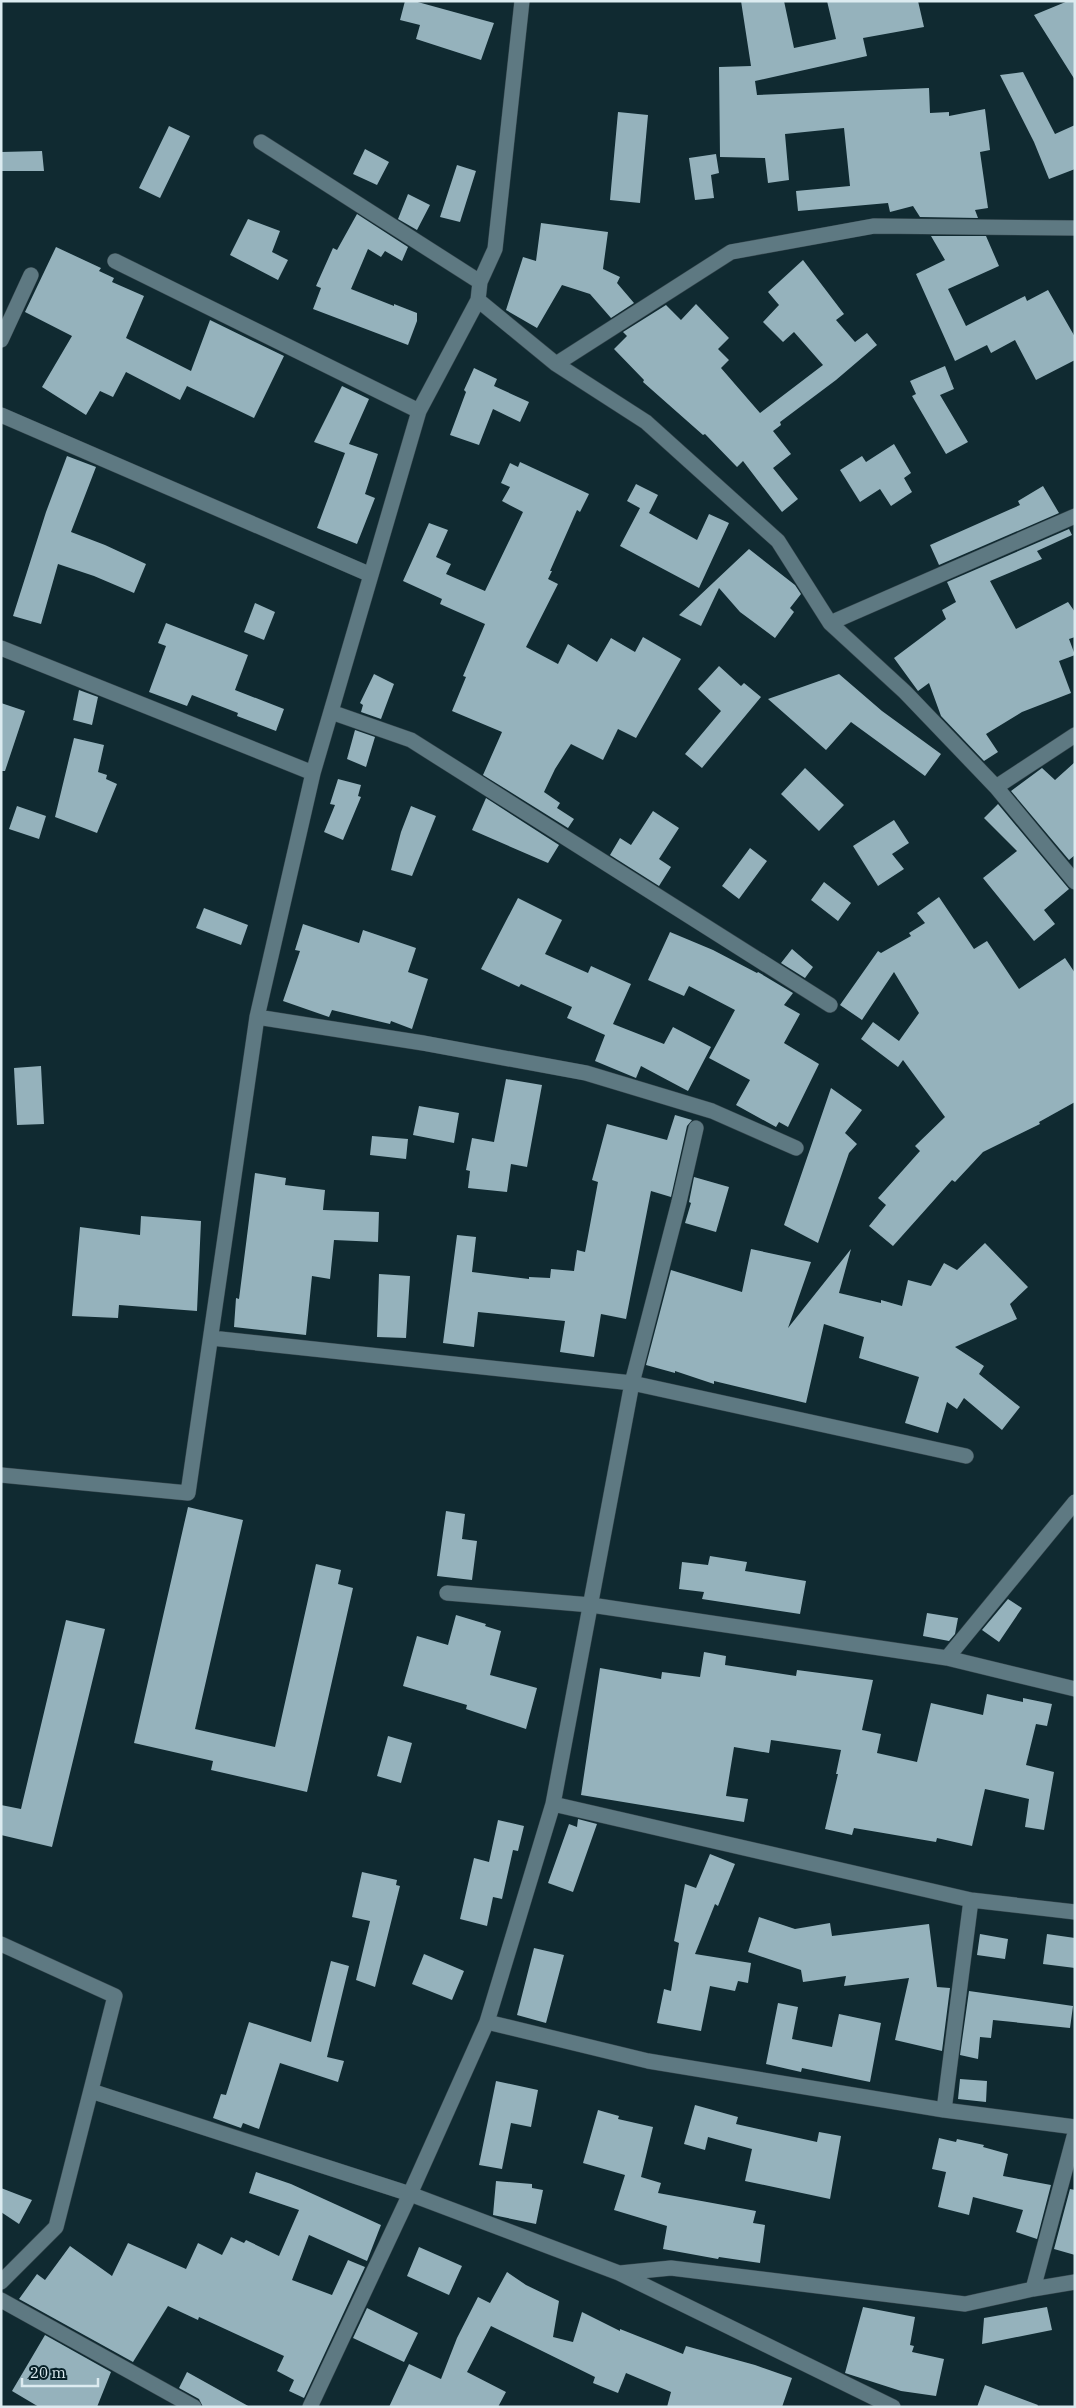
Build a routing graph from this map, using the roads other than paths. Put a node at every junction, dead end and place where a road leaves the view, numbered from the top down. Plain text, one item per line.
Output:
1 (522, 1) edge
2 (261, 142) dead end
3 (1075, 228) edge
4 (115, 261) dead end
5 (31, 275) dead end
6 (480, 282) junction
7 (478, 300) junction
8 (1, 340) edge
9 (556, 364) junction
10 (419, 412) junction
11 (1, 415) edge
12 (1075, 516) edge
13 (371, 575) junction
14 (830, 622) junction
15 (1, 648) edge
16 (332, 712) junction
17 (1075, 734) edge
18 (313, 773) junction
19 (996, 787) junction
20 (1075, 882) edge
21 (830, 1005) dead end
22 (257, 1017) junction
23 (696, 1128) dead end
24 (796, 1148) dead end
25 (211, 1338) junction
26 (632, 1383) junction
27 (966, 1456) dead end
28 (1, 1475) edge
29 (1075, 1502) edge
30 (447, 1593) dead end
31 (591, 1605) junction
32 (947, 1658) junction
33 (1075, 1689) edge
34 (552, 1804) junction
35 (971, 1900) junction
36 (1075, 1912) edge
37 (1, 1944) edge
38 (487, 2022) junction
39 (91, 2091) junction
40 (944, 2110) junction
41 (1075, 2128) edge
42 (1075, 2133) edge
43 (410, 2194) junction
44 (619, 2273) junction
45 (1, 2282) edge
46 (1075, 2282) edge
47 (1033, 2288) junction
48 (1, 2300) edge
49 (194, 2407) edge
50 (310, 2407) edge
51 (893, 2407) edge

1 - 6 street
2 - 6 street
3 - 9 street
4 - 10 street
5 - 8 street
6 - 7 street
7 - 9 street
7 - 10 street
9 - 14 street
10 - 13 street
11 - 13 street
12 - 14 street
13 - 16 street
14 - 19 street
15 - 18 street
16 - 18 street
16 - 21 street
17 - 19 street
18 - 22 street
19 - 20 street
22 - 24 street
22 - 25 street
23 - 26 street
25 - 26 street
25 - 28 street
26 - 27 street
26 - 31 street
29 - 32 street
30 - 31 street
31 - 32 street
31 - 34 street
32 - 33 street
34 - 35 street
34 - 38 street
35 - 36 street
35 - 40 street
37 - 39 street
38 - 40 street
38 - 43 street
39 - 43 street
39 - 45 street
40 - 41 street
42 - 47 street
43 - 44 street
43 - 50 street
44 - 47 street
44 - 51 street
46 - 47 street
48 - 49 street

